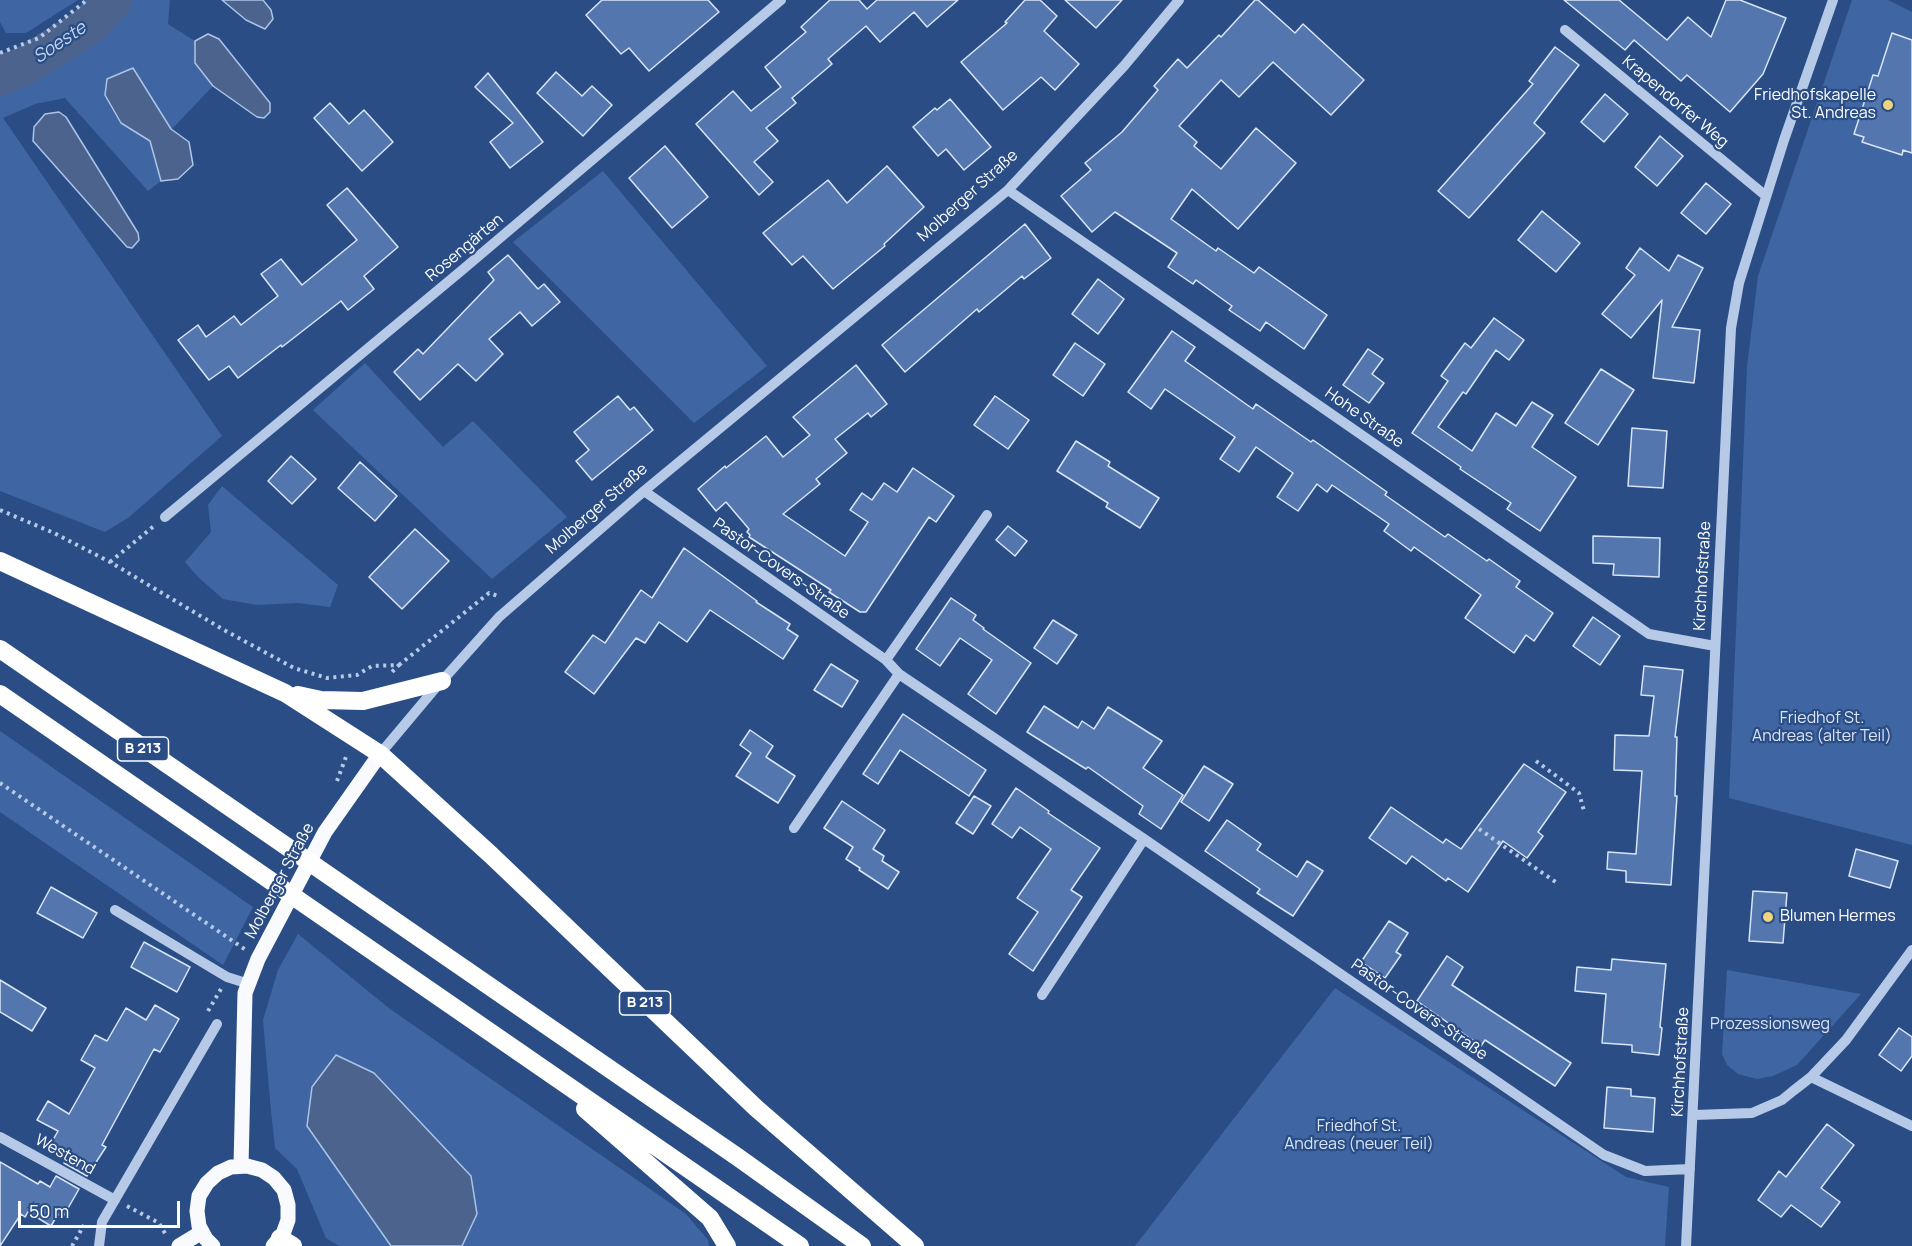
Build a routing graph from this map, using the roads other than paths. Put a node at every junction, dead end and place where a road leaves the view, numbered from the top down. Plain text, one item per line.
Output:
1 (781, 0) edge
2 (1179, 0) edge
3 (1833, 0) edge
4 (1565, 30) dead end
5 (1008, 190) junction
6 (1766, 196) junction
7 (644, 491) junction
8 (987, 515) dead end
9 (165, 517) road end
10 (0, 561) edge
11 (1715, 646) junction
12 (0, 649) edge
13 (886, 660) junction
14 (899, 674) junction
15 (442, 681) junction
16 (285, 693) junction
17 (0, 694) edge
18 (380, 754) junction
19 (794, 828) dead end
20 (1144, 839) junction
21 (115, 910) dead end
22 (1912, 950) edge
23 (249, 984) junction
24 (1042, 995) dead end
25 (217, 1024) dead end
26 (550, 1074) junction
27 (1811, 1077) junction
28 (1694, 1116) junction
29 (1912, 1126) edge
30 (0, 1137) edge
31 (241, 1166) junction
32 (1690, 1169) junction
33 (115, 1200) junction
34 (202, 1232) junction
35 (173, 1242) edge
36 (282, 1243) edge
37 (99, 1246) edge
38 (213, 1246) edge
39 (727, 1246) edge
40 (800, 1246) edge
41 (862, 1246) edge
42 (915, 1246) edge
43 (1686, 1246) edge

1 - 9 street, Rosengärten
2 - 5 street, Molberger Straße
3 - 6 street, Kirchhofstraße
4 - 6 street, Krapendorfer Weg
5 - 7 street, Molberger Straße
5 - 11 street, Hohe Straße
6 - 11 street, Kirchhofstraße
7 - 13 street, Pastor-Covers-Straße
7 - 15 street, Molberger Straße
8 - 13 street
10 - 16 highway, B 213
11 - 28 street, Kirchhofstraße
12 - 41 highway, B 213
13 - 14 street, Pastor-Covers-Straße
14 - 19 street
14 - 20 street, Pastor-Covers-Straße
15 - 16 highway, B 213
15 - 18 street, Molberger Straße
16 - 18 highway, B 213
17 - 26 highway, B 213
18 - 23 main road, Molberger Straße
18 - 42 highway, B 213
20 - 24 street
20 - 32 street, Pastor-Covers-Straße
21 - 23 street
22 - 27 street
23 - 31 main road, Molberger Straße
25 - 33 street
26 - 39 highway, B 213
26 - 40 highway, B 213
27 - 28 street
27 - 29 street
28 - 32 street, Kirchhofstraße
30 - 33 street, Westend
31 - 34 main road
31 - 36 main road
32 - 43 street, Kirchhofstraße
33 - 37 street
34 - 35 main road
34 - 38 main road

